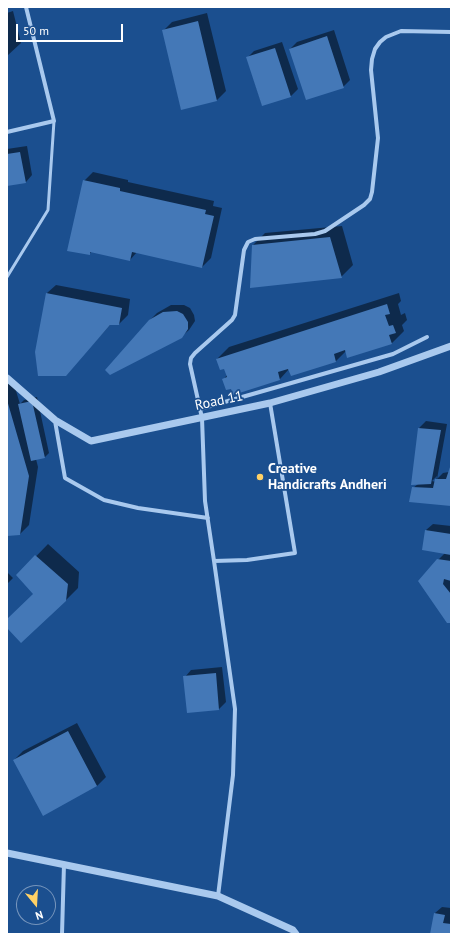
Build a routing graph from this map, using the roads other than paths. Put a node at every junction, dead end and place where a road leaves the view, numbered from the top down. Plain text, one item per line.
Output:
1 (26, 7) edge
2 (451, 32) edge
3 (54, 122) junction
4 (7, 132) edge
5 (7, 277) edge
6 (427, 337) dead end
7 (451, 346) edge
8 (7, 378) edge
9 (270, 403) junction
10 (200, 409) junction
11 (202, 418) junction
12 (55, 420) junction
13 (208, 518) junction
14 (214, 561) junction
15 (7, 853) edge
16 (64, 864) junction
17 (218, 896) junction
18 (62, 934) edge
19 (296, 934) edge

1 - 3 street
2 - 10 street
3 - 4 street
3 - 5 lane
6 - 10 street
7 - 9 street, Road 11
8 - 12 street, Road 11
9 - 11 street, Road 11
9 - 14 street
10 - 11 street
11 - 12 street, Road 11
11 - 13 street
12 - 13 street
13 - 14 street
14 - 17 street
15 - 16 street
16 - 17 street
16 - 18 street
17 - 19 street

